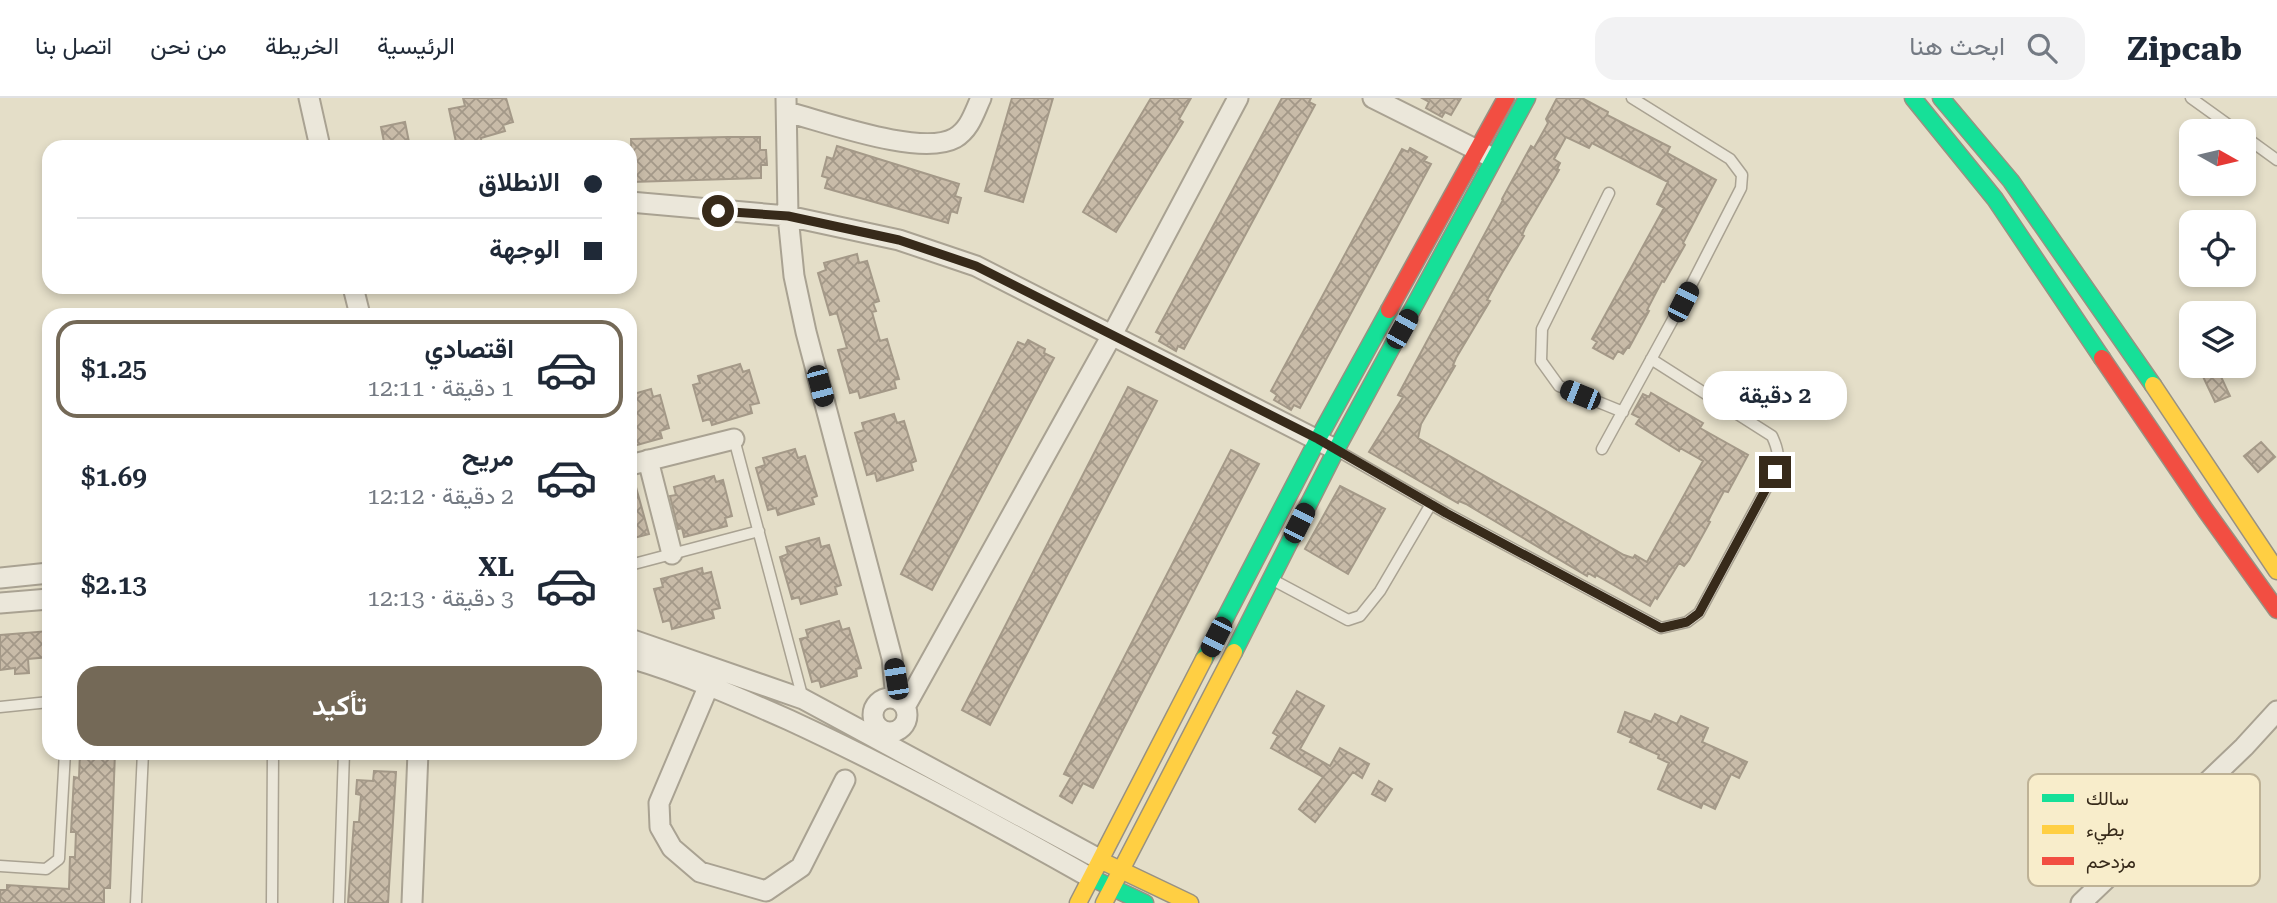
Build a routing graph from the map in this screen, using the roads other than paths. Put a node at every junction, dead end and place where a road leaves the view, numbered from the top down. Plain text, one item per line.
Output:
1 (309, 98) edge
2 (981, 98) edge
3 (1238, 98) edge
4 (1373, 98) edge
5 (1506, 98) edge
6 (1527, 98) edge
7 (1632, 98) edge
8 (1913, 98) edge
9 (1941, 98) edge
10 (2191, 98) edge
11 (787, 105) edge
12 (2220, 119) edge
13 (318, 140) edge
14 (2256, 145) edge
15 (1476, 150) junction
16 (1494, 159) junction
17 (2277, 160) edge
18 (1609, 193) dead end
19 (637, 203) edge
20 (788, 216) junction
21 (1112, 335) junction
22 (1651, 359) junction
23 (1623, 412) junction
24 (734, 439) joint
25 (1318, 439) junction
26 (1602, 449) dead end
27 (1336, 450) junction
28 (639, 463) edge
29 (1430, 505) junction
30 (759, 531) junction
31 (672, 554) junction
32 (637, 563) edge
33 (2277, 571) edge
34 (42, 574) edge
35 (0, 578) edge
36 (1271, 580) junction
37 (42, 600) edge
38 (0, 603) edge
39 (2277, 610) edge
40 (637, 641) edge
41 (637, 660) edge
42 (709, 685) junction
43 (803, 699) junction
44 (42, 703) edge
45 (900, 703) junction
46 (0, 708) edge
47 (2277, 712) edge
48 (876, 742) junction
49 (65, 760) edge
50 (143, 760) edge
51 (273, 760) edge
52 (344, 760) edge
53 (418, 760) edge
54 (2216, 774) edge
55 (845, 780) dead end
56 (1101, 860) junction
57 (0, 866) edge
58 (1122, 870) junction
59 (1091, 878) junction
60 (2099, 886) edge
61 (1112, 888) junction
62 (136, 903) edge
63 (272, 903) edge
64 (339, 903) edge
65 (412, 903) edge
66 (1078, 903) edge
67 (1104, 903) edge
68 (1145, 903) edge
69 (1190, 903) edge
70 (2081, 903) edge

1 - 13 street
2 - 11 street
3 - 21 street
4 - 15 street
5 - 15 main road
6 - 16 main road
7 - 22 lane
8 - 39 main road
9 - 33 main road
10 - 12 lane
11 - 20 street
14 - 17 lane
15 - 16 street
15 - 25 main road
16 - 27 main road
18 - 23 lane
19 - 20 street
20 - 21 street
20 - 45 street
21 - 25 street
21 - 45 street
22 - 23 lane
22 - 29 lane
23 - 26 lane
24 - 28 street
24 - 30 lane
25 - 27 street
25 - 56 main road
27 - 29 lane
27 - 36 main road
28 - 31 street
29 - 36 lane
30 - 31 lane
30 - 43 lane
31 - 32 lane
34 - 35 street
36 - 58 main road
37 - 38 street
40 - 43 street
41 - 42 street
42 - 48 street
42 - 55 street
43 - 48 street
44 - 46 lane
45 - 48 street
47 - 54 street
48 - 56 street
48 - 59 street
49 - 57 lane
50 - 62 lane
51 - 63 lane
52 - 64 lane
53 - 65 street
56 - 58 main road
56 - 59 main road
58 - 61 main road
58 - 69 main road
59 - 61 main road
59 - 66 main road
60 - 70 street
61 - 67 main road
61 - 68 main road

